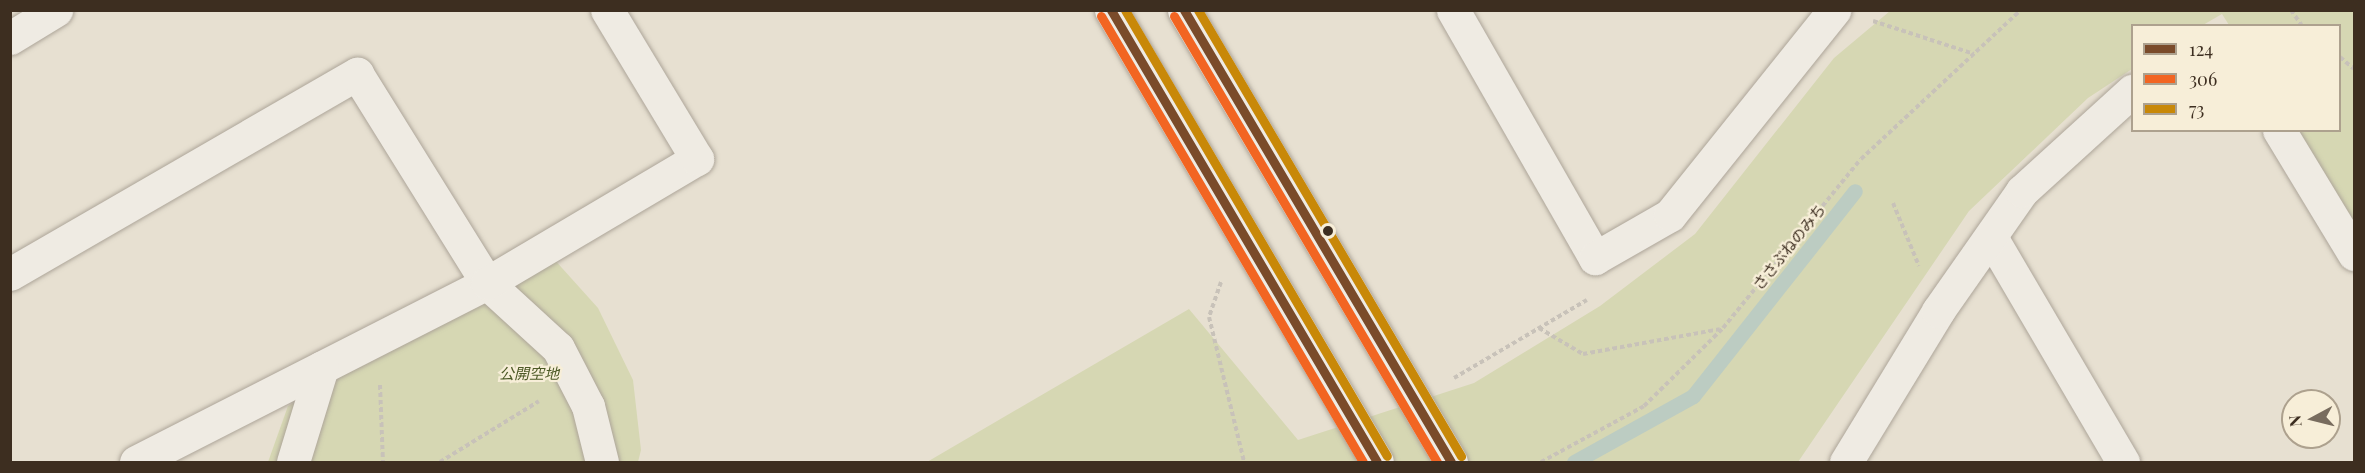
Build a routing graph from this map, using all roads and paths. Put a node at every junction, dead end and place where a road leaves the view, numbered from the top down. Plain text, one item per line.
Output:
1 (56, 10) edge
2 (607, 10) edge
3 (1111, 10) edge
4 (1184, 10) edge
5 (1453, 10) edge
6 (2021, 10) edge
7 (2291, 10) edge
8 (1848, 14) edge
9 (2301, 24) edge
10 (10, 38) edge
11 (1974, 54) junction
12 (2341, 58) edge
13 (2355, 69) edge
14 (2131, 93) edge
15 (2280, 132) edge
16 (1893, 202) dead end
17 (1991, 237) junction
18 (2355, 254) edge
19 (1595, 258) junction
20 (10, 274) edge
21 (1221, 282) dead end
22 (487, 283) junction
23 (1938, 311) junction
24 (1539, 328) junction
25 (1723, 328) junction
26 (378, 339) junction
27 (322, 367) junction
28 (1454, 378) dead end
29 (574, 379) junction
30 (136, 462) edge
31 (293, 462) edge
32 (383, 462) edge
33 (440, 462) edge
34 (602, 462) edge
35 (1244, 462) edge
36 (1377, 462) edge
37 (1451, 462) edge
38 (1541, 462) edge
39 (1846, 462) edge
40 (2123, 462) edge

1 - 10 street
2 - 22 street
3 - 36 street
4 - 37 street
5 - 19 street
6 - 11 path, ささぶねのみち
7 - 9 path
8 - 11 path
8 - 19 street
11 - 25 path, ささぶねのみち
12 - 13 path
14 - 17 street
15 - 18 street
16 - 23 path
17 - 23 street
17 - 40 street
19 - 24 path
20 - 22 street
21 - 35 path
22 - 26 street
22 - 29 street
23 - 39 street
24 - 25 path
24 - 28 path
25 - 38 path, ささぶねのみち
26 - 27 street
26 - 32 path
27 - 30 street
27 - 31 street
29 - 33 path
29 - 34 street

